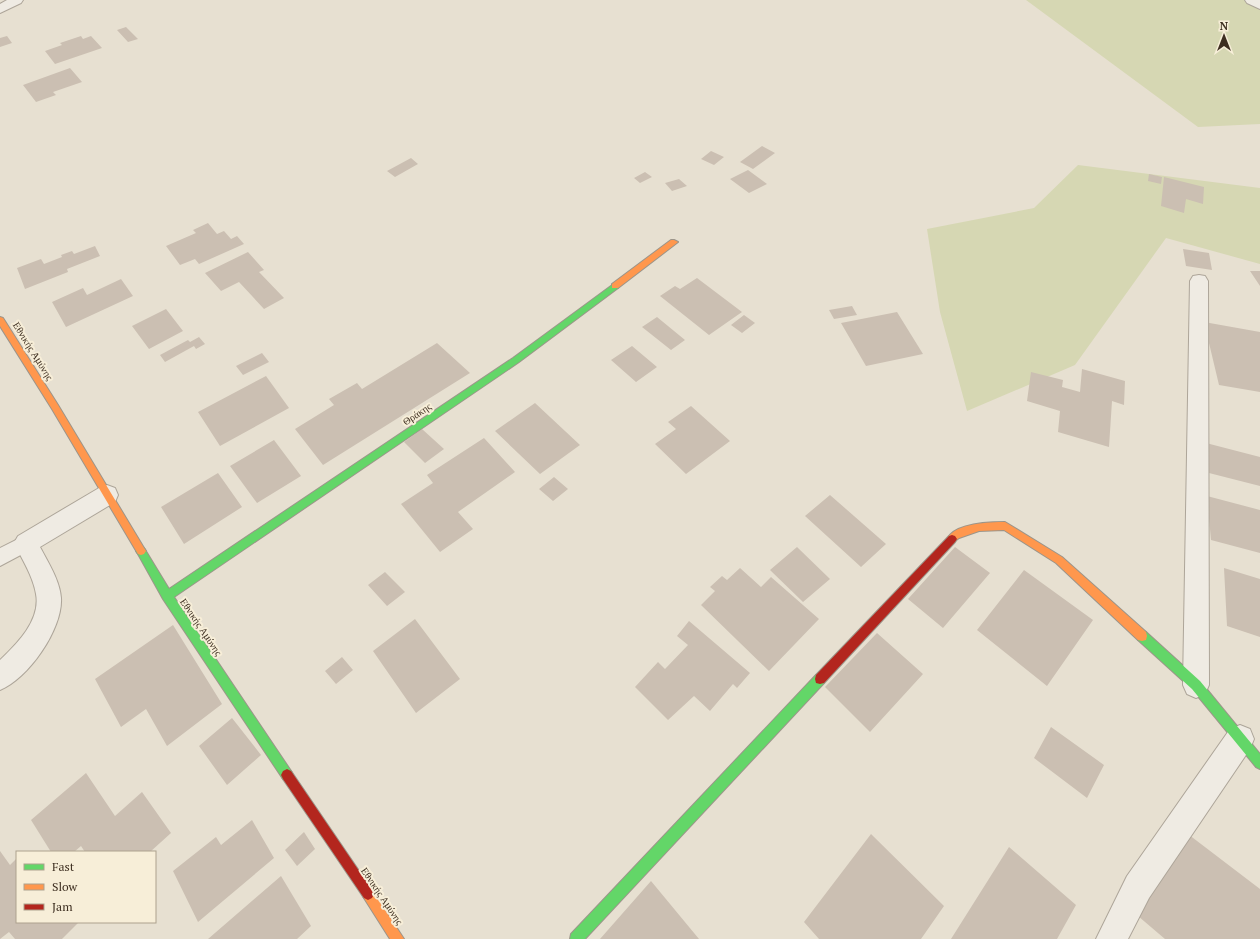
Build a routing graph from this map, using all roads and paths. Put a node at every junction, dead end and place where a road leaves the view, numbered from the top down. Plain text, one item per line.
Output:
1 (17, 0) edge
2 (1251, 0) edge
3 (1260, 5) edge
4 (0, 9) edge
5 (674, 242) dead end
6 (1199, 281) dead end
7 (0, 320) edge
8 (107, 495) junction
9 (26, 543) junction
10 (0, 558) edge
11 (167, 596) junction
12 (0, 677) edge
13 (1196, 685) junction
14 (1240, 739) junction
15 (1260, 763) edge
16 (398, 939) edge
17 (576, 939) edge
18 (1112, 939) edge

1 - 4 street
2 - 3 street
5 - 11 street, Θράκης
6 - 13 street
7 - 8 street, Εθνικής Αμύνης
8 - 9 street
8 - 11 street, Εθνικής Αμύνης
9 - 10 lane
9 - 12 street
11 - 16 street, Εθνικής Αμύνης
13 - 14 street
13 - 17 street
14 - 15 street
14 - 18 street

